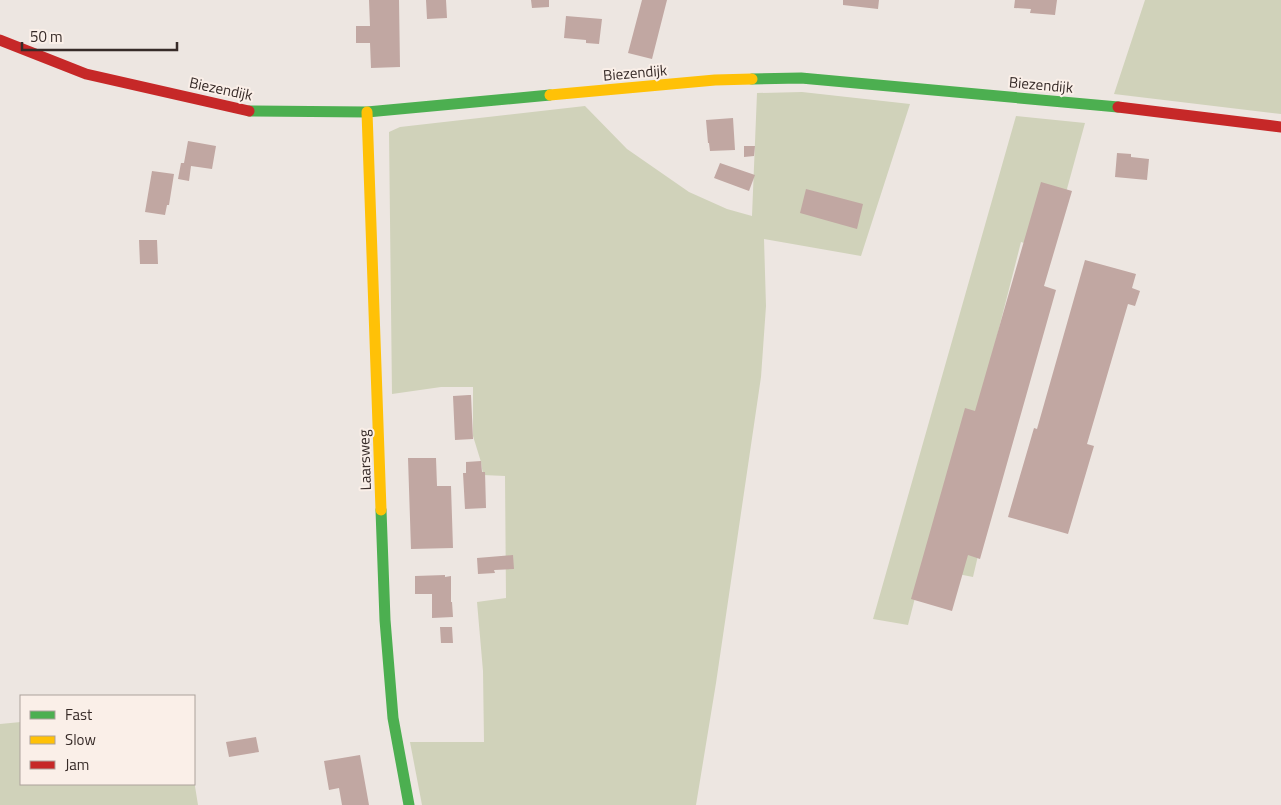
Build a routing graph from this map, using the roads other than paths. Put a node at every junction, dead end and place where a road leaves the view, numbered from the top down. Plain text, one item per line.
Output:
1 (0, 40) edge
2 (367, 112) junction
3 (1281, 127) edge
4 (409, 805) edge

1 - 2 street, Biezendijk
2 - 3 street, Biezendijk
2 - 4 street, Laarsweg

